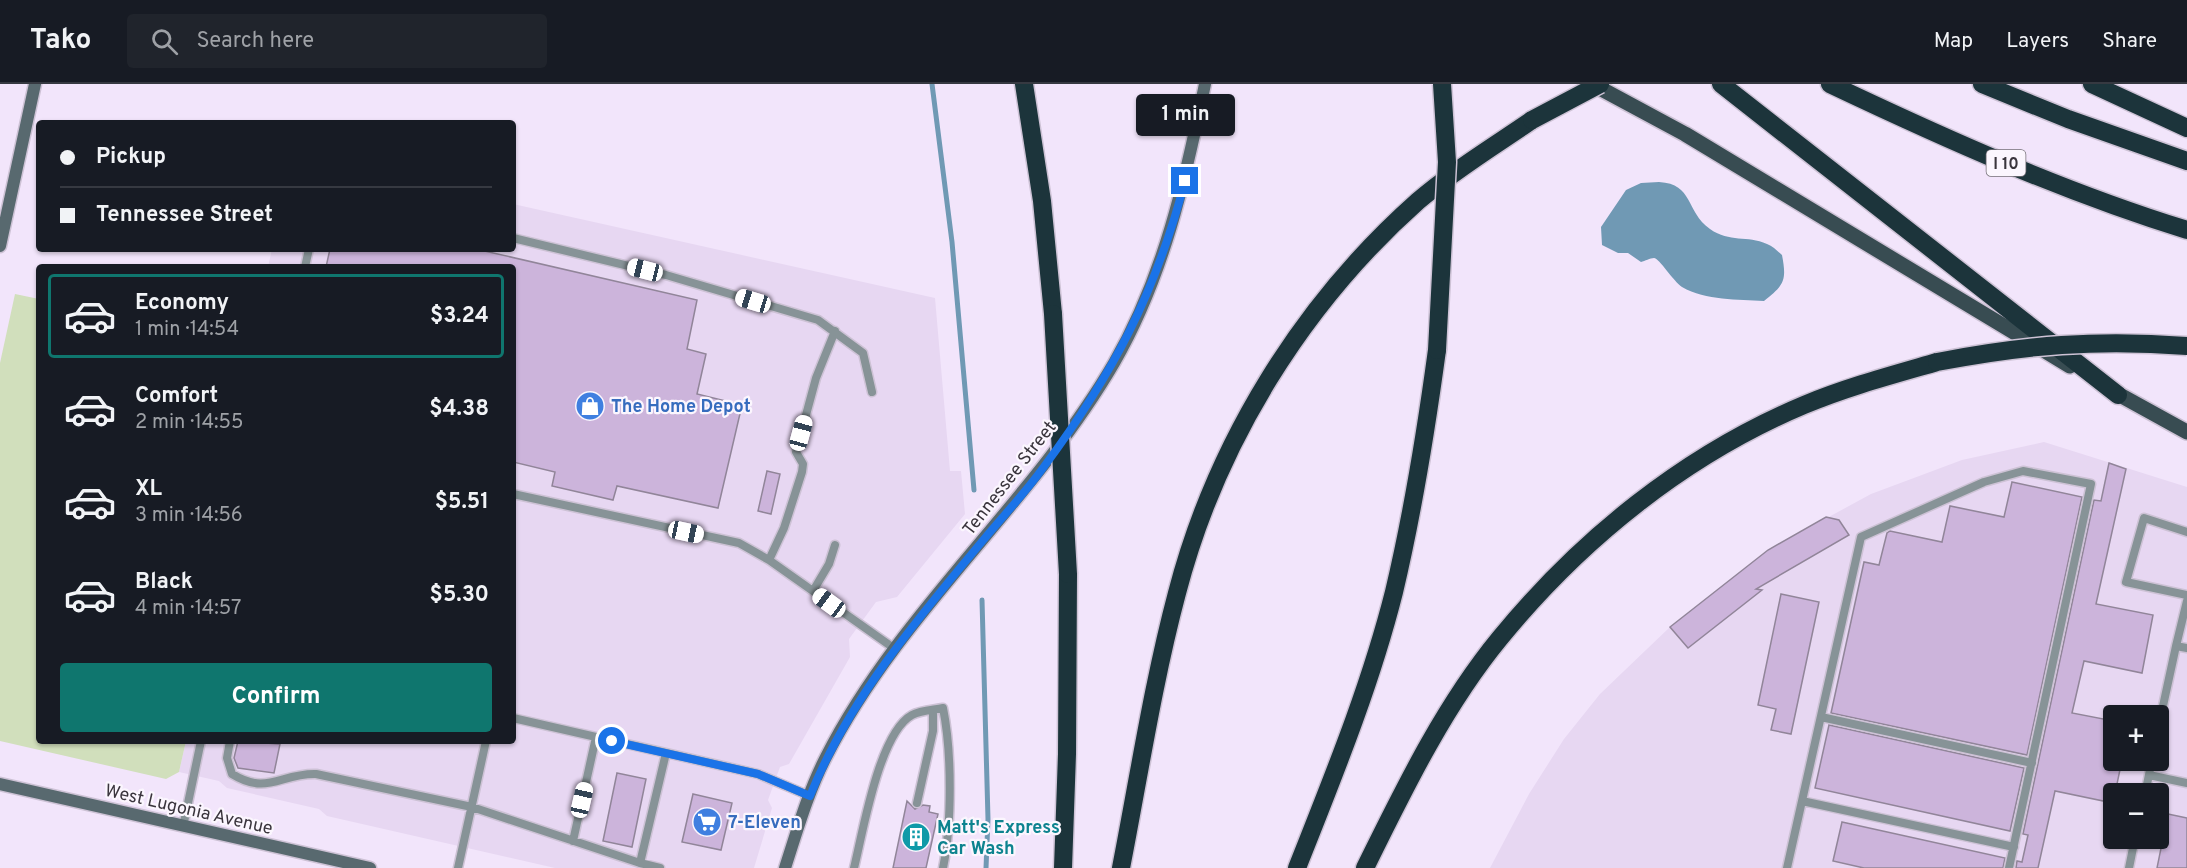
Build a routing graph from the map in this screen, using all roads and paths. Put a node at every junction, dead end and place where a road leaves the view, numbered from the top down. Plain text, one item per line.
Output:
1 (35, 84) edge
2 (1024, 84) edge
3 (1205, 84) edge
4 (1442, 84) edge
5 (1592, 84) edge
6 (1600, 84) edge
7 (1721, 84) edge
8 (1830, 84) edge
9 (1982, 84) edge
10 (2092, 84) edge
11 (2187, 128) edge
12 (2187, 161) edge
13 (2187, 230) edge
14 (516, 239) edge
15 (0, 246) edge
16 (836, 332) junction
17 (2187, 346) edge
18 (872, 392) dead end
19 (2118, 395) junction
20 (2187, 432) edge
21 (516, 495) edge
22 (2187, 532) edge
23 (835, 545) dead end
24 (769, 560) junction
25 (813, 591) junction
26 (2187, 595) edge
27 (2187, 602) edge
28 (2176, 646) junction
29 (2187, 648) edge
30 (895, 650) junction
31 (2163, 705) edge
32 (933, 710) junction
33 (1821, 717) junction
34 (516, 719) edge
35 (596, 737) junction
36 (200, 744) edge
37 (229, 744) edge
38 (485, 744) edge
39 (666, 753) junction
40 (2032, 763) junction
41 (2150, 771) edge
42 (2149, 775) junction
43 (2147, 783) edge
44 (2187, 783) edge
45 (0, 784) edge
46 (810, 796) junction
47 (1802, 801) junction
48 (917, 803) dead end
49 (472, 807) junction
50 (183, 827) junction
51 (573, 841) junction
52 (2014, 847) junction
53 (2133, 849) edge
54 (640, 863) junction
55 (370, 868) edge
56 (458, 868) edge
57 (660, 868) edge
58 (785, 868) edge
59 (854, 868) edge
60 (943, 868) edge
61 (1063, 868) edge
62 (1121, 868) edge
63 (1297, 868) edge
64 (1365, 868) edge
65 (1787, 868) edge
66 (2009, 868) edge
67 (2129, 868) edge

1 - 15 main road
2 - 61 highway, bridge
3 - 30 main road, Tennessee Street
4 - 63 highway, bridge
5 - 19 main road
6 - 62 highway, bridge
7 - 19 highway
8 - 13 highway, I 10
9 - 12 highway
10 - 11 highway
14 - 16 lane
16 - 18 lane
16 - 24 lane
17 - 64 highway, bridge
19 - 20 main road
21 - 24 lane
22 - 26 lane
23 - 25 lane
24 - 25 lane
25 - 30 lane
27 - 28 lane
28 - 29 lane
28 - 31 lane
30 - 46 main road, Tennessee Street
32 - 48 lane
32 - 59 lane
32 - 60 lane
33 - 40 lane
33 - 40 lane
33 - 47 lane
34 - 35 lane
35 - 39 lane
35 - 51 lane
36 - 50 lane
37 - 49 lane
38 - 49 lane
39 - 46 lane
39 - 54 lane
40 - 52 lane
41 - 42 lane
42 - 43 lane
42 - 44 lane
45 - 50 main road, West Lugonia Avenue
46 - 58 main road, Tennessee Street
47 - 52 lane
47 - 65 lane
49 - 51 lane
49 - 56 lane
50 - 55 main road, West Lugonia Avenue
51 - 54 lane
52 - 66 lane
53 - 67 lane
54 - 57 lane

